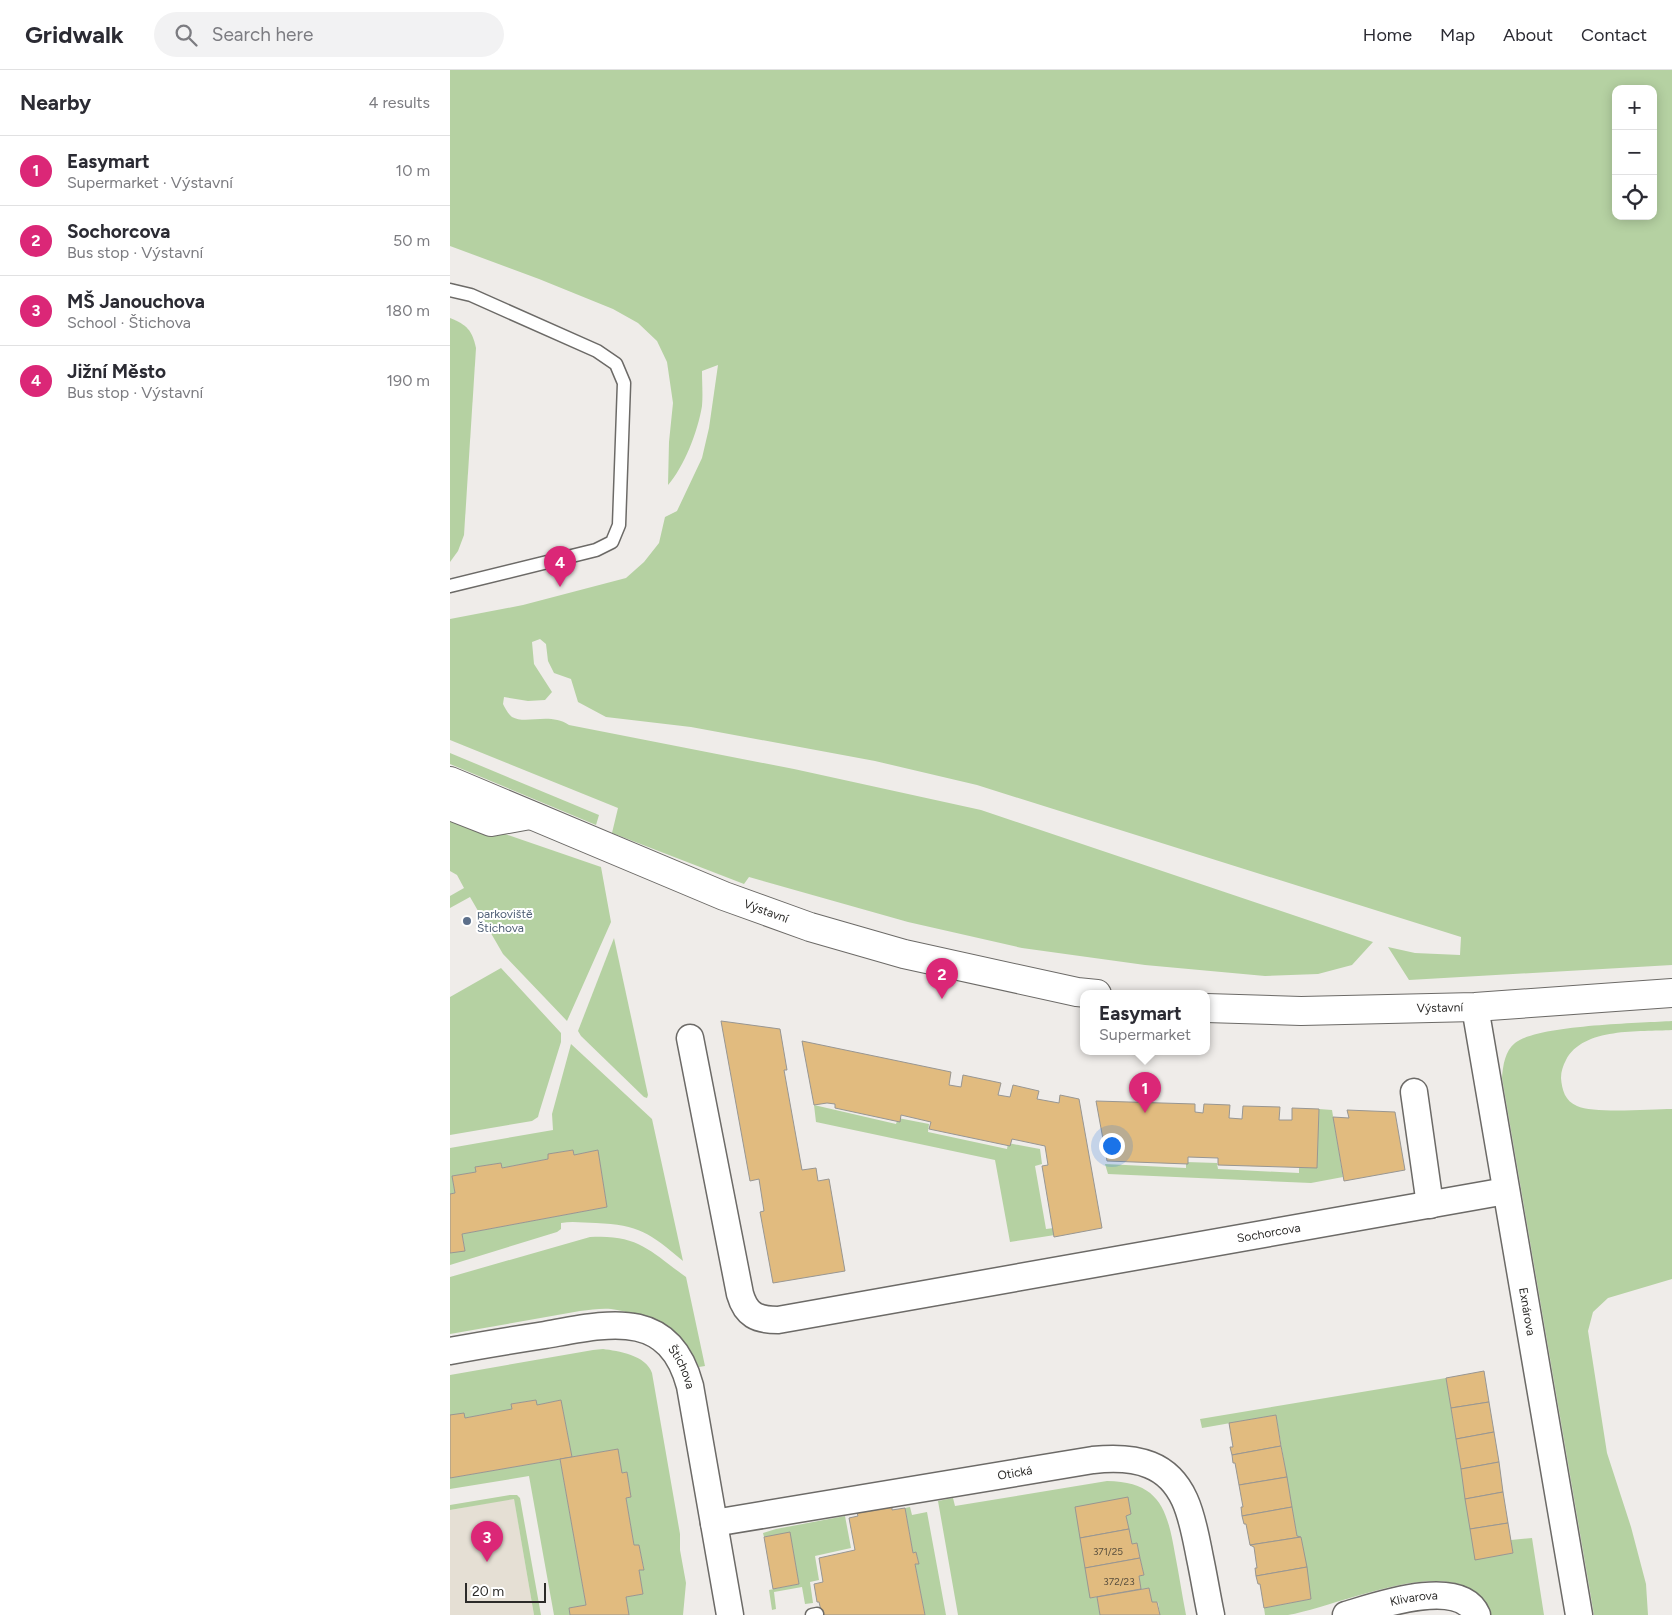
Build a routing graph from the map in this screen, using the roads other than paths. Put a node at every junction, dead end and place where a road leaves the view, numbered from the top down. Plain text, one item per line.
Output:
1 (450, 290) edge
2 (450, 586) edge
3 (450, 781) edge
4 (450, 806) edge
5 (530, 816) junction
6 (1080, 992) edge
7 (1672, 993) edge
8 (1475, 1007) junction
9 (1210, 1008) edge
10 (690, 1038) dead end
11 (1414, 1092) dead end
12 (1506, 1191) junction
13 (1430, 1205) junction
14 (450, 1351) edge
15 (714, 1523) junction
16 (730, 1615) edge
17 (1211, 1615) edge
18 (1346, 1615) edge
19 (1477, 1615) edge
20 (1579, 1615) edge

1 - 2 lane
3 - 5 main road, Výstavní
4 - 5 main road
5 - 6 main road, Výstavní
7 - 8 main road, Výstavní
8 - 9 main road, Výstavní
8 - 12 street, Exnárova
10 - 13 street, Sochorcova
11 - 13 street
12 - 13 street, Sochorcova
12 - 20 street, Exnárova
14 - 15 street, Štichova
15 - 16 street, Štichova
15 - 17 street, Otická
18 - 19 street, Klivarova

